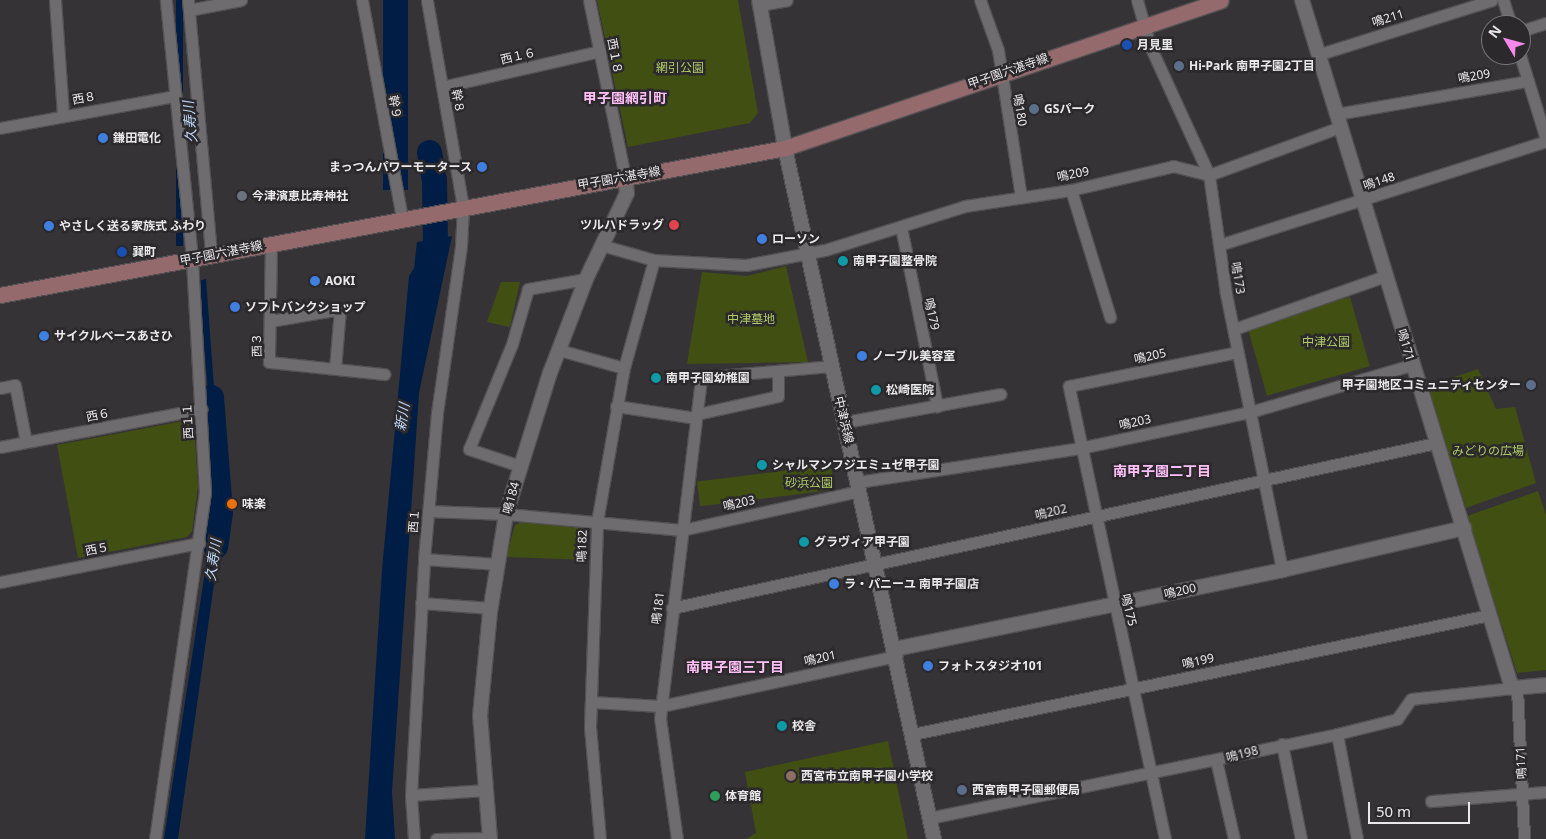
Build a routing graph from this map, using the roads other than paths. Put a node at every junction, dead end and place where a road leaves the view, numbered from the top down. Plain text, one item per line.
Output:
1 (55, 0) edge
2 (166, 0) edge
3 (241, 0) edge
4 (362, 0) edge
5 (427, 0) edge
6 (589, 0) edge
7 (787, 0) edge
8 (980, 0) edge
9 (1137, 0) edge
10 (1221, 0) edge
11 (1302, 0) edge
12 (1492, 0) edge
13 (1503, 0) edge
14 (759, 2) edge
15 (189, 5) edge
16 (1508, 15) edge
17 (1546, 23) edge
18 (1144, 25) junction
19 (1531, 28) edge
20 (600, 52) junction
21 (1320, 54) junction
22 (1523, 65) edge
23 (1000, 74) junction
24 (1528, 81) junction
25 (442, 87) junction
26 (174, 96) junction
27 (63, 115) junction
28 (1338, 121) junction
29 (0, 128) edge
30 (1546, 140) edge
31 (785, 148) junction
32 (1209, 175) junction
33 (625, 176) junction
34 (1071, 190) junction
35 (1021, 197) junction
36 (1362, 201) junction
37 (457, 208) junction
38 (408, 217) junction
39 (901, 227) junction
40 (271, 243) junction
41 (601, 245) junction
42 (1219, 245) junction
43 (211, 254) junction
44 (809, 254) junction
45 (192, 258) junction
46 (654, 260) junction
47 (1385, 276) junction
48 (586, 279) junction
49 (0, 295) edge
50 (1110, 317) dead end
51 (270, 321) junction
52 (1234, 329) junction
53 (559, 350) junction
54 (1237, 352) junction
55 (1412, 365) junction
56 (831, 366) junction
57 (624, 368) junction
58 (335, 369) junction
59 (778, 370) junction
60 (384, 374) dead end
61 (1069, 386) joint
62 (0, 388) edge
63 (1000, 394) dead end
64 (616, 406) junction
65 (937, 406) junction
66 (201, 409) junction
67 (1250, 412) junction
68 (696, 416) junction
69 (844, 422) junction
70 (26, 442) junction
71 (1436, 442) junction
72 (0, 447) edge
73 (1080, 448) junction
74 (520, 466) junction
75 (1264, 478) junction
76 (859, 487) junction
77 (428, 511) junction
78 (506, 514) junction
79 (1095, 516) junction
80 (597, 522) junction
81 (1464, 528) junction
82 (682, 530) junction
83 (199, 543) junction
84 (424, 559) junction
85 (498, 564) junction
86 (877, 565) junction
87 (1282, 570) junction
88 (0, 582) edge
89 (421, 603) junction
90 (1113, 605) junction
91 (491, 608) junction
92 (672, 608) junction
93 (1489, 615) junction
94 (896, 652) junction
95 (1546, 686) edge
96 (1515, 688) junction
97 (1132, 689) junction
98 (590, 702) junction
99 (661, 706) junction
100 (912, 734) junction
101 (1337, 734) junction
102 (1282, 744) junction
103 (1216, 760) junction
104 (1149, 772) junction
105 (486, 790) junction
106 (1546, 792) edge
107 (1522, 793) junction
108 (411, 795) junction
109 (1431, 801) dead end
110 (929, 818) junction
111 (490, 838) edge
112 (155, 839) edge
113 (414, 839) edge
114 (436, 839) edge
115 (600, 839) edge
116 (677, 839) edge
117 (934, 839) edge
118 (1165, 839) edge
119 (1234, 839) edge
120 (1301, 839) edge
121 (1357, 839) edge
122 (1524, 839) edge

1 - 27 street
2 - 26 street, 西１１
3 - 15 street
4 - 38 street, 幹９
5 - 25 street, 幹８
6 - 20 street, 西１８
7 - 14 street
8 - 23 street, 鳴180
9 - 18 street, 鳴173
10 - 18 main road, 甲子園六湛寺線
11 - 21 street, 鳴171
12 - 21 street, 鳴211
13 - 16 street
14 - 31 street, 中津浜線
15 - 43 street
17 - 19 street
18 - 23 main road, 甲子園六湛寺線
18 - 32 street, 鳴173
20 - 25 street, 西１６
20 - 33 street, 西１８
21 - 28 street, 鳴171
22 - 24 street
23 - 31 main road, 甲子園六湛寺線
23 - 35 street, 鳴180
24 - 28 street, 鳴209
24 - 30 street
25 - 37 street, 幹８
26 - 27 street, 西８
26 - 45 street, 西１１
27 - 29 street, 西８
28 - 32 street, 鳴209
28 - 36 street, 鳴171
30 - 36 street, 鳴148
31 - 33 main road, 甲子園六湛寺線
31 - 44 street, 中津浜線
32 - 34 street, 鳴209
32 - 42 street, 鳴173
33 - 37 main road, 甲子園六湛寺線
33 - 41 street, 鳴184
34 - 35 street, 鳴209
34 - 50 street
35 - 39 street, 鳴209
36 - 42 street, 鳴148
36 - 47 street, 鳴171
37 - 38 main road, 甲子園六湛寺線
37 - 77 street, 西１
38 - 40 main road, 甲子園六湛寺線
39 - 44 street, 鳴209
39 - 65 street, 鳴179
40 - 43 main road, 甲子園六湛寺線
40 - 51 street, 西３
41 - 46 street, 鳴209
41 - 48 street, 鳴184
42 - 52 street, 鳴173
43 - 45 main road, 甲子園六湛寺線
44 - 46 street, 鳴209
44 - 56 street, 中津浜線
45 - 49 main road, 甲子園六湛寺線
45 - 66 street, 西１１
46 - 57 street, 鳴182
47 - 52 street
47 - 55 street, 鳴171
48 - 53 street, 鳴184
48 - 74 street
51 - 58 street, 西３
51 - 58 street
52 - 54 street, 鳴173
53 - 57 street
53 - 74 street, 鳴184
54 - 61 street, 鳴205
54 - 67 street, 鳴173
55 - 67 street, 鳴203
55 - 71 street, 鳴171
56 - 59 street
56 - 69 street, 中津浜線
57 - 64 street, 鳴182
58 - 60 street, 西３
59 - 68 street
59 - 68 street, 鳴181
61 - 73 street, 鳴175
62 - 70 street
63 - 65 street
64 - 68 street
64 - 80 street, 鳴182
65 - 69 street
66 - 70 street, 西６
66 - 83 street, 西１１
67 - 73 street, 鳴203
67 - 75 street, 鳴173
68 - 82 street, 鳴181
69 - 76 street, 中津浜線
70 - 72 street, 西６
71 - 75 street, 鳴202
71 - 81 street, 鳴171
73 - 76 street, 鳴203
73 - 79 street, 鳴175
74 - 78 street, 鳴184
75 - 79 street, 鳴202
75 - 87 street, 鳴173
76 - 82 street, 鳴203
76 - 86 street, 中津浜線
77 - 78 street, 鳴203
77 - 84 street, 西１
78 - 80 street, 鳴203
78 - 85 street, 鳴184
79 - 86 street, 鳴202
79 - 90 street, 鳴175
80 - 82 street, 鳴203
80 - 98 street, 鳴182
81 - 87 street, 鳴200
81 - 93 street, 鳴171
82 - 92 street, 鳴181
83 - 88 street, 西５
83 - 112 street, 西１１
84 - 85 street
84 - 89 street, 西１
85 - 91 street, 鳴184
86 - 92 street, 鳴202
86 - 94 street, 中津浜線
87 - 90 street, 鳴200
89 - 91 street
89 - 108 street, 西１
90 - 94 street, 鳴200
90 - 97 street, 鳴175
91 - 105 street, 鳴184
92 - 99 street, 鳴181
93 - 96 street, 鳴171
93 - 97 street, 鳴199
94 - 99 street, 鳴201
94 - 100 street, 中津浜線
95 - 96 street, 鳴198
96 - 101 street, 鳴198
96 - 107 street, 鳴171
97 - 100 street, 鳴199
97 - 104 street, 鳴175
98 - 99 street, 鳴201
98 - 115 street, 鳴182
99 - 116 street, 鳴181
100 - 110 street, 中津浜線
101 - 102 street, 鳴198
101 - 121 street
102 - 103 street, 鳴198
102 - 120 street
103 - 104 street, 鳴198
103 - 119 street
104 - 110 street, 鳴198
104 - 118 street, 鳴175
105 - 108 street
105 - 111 street, 鳴184
106 - 107 street
107 - 109 street
107 - 122 street, 鳴171
108 - 113 street, 西１
110 - 117 street, 中津浜線
111 - 114 street

